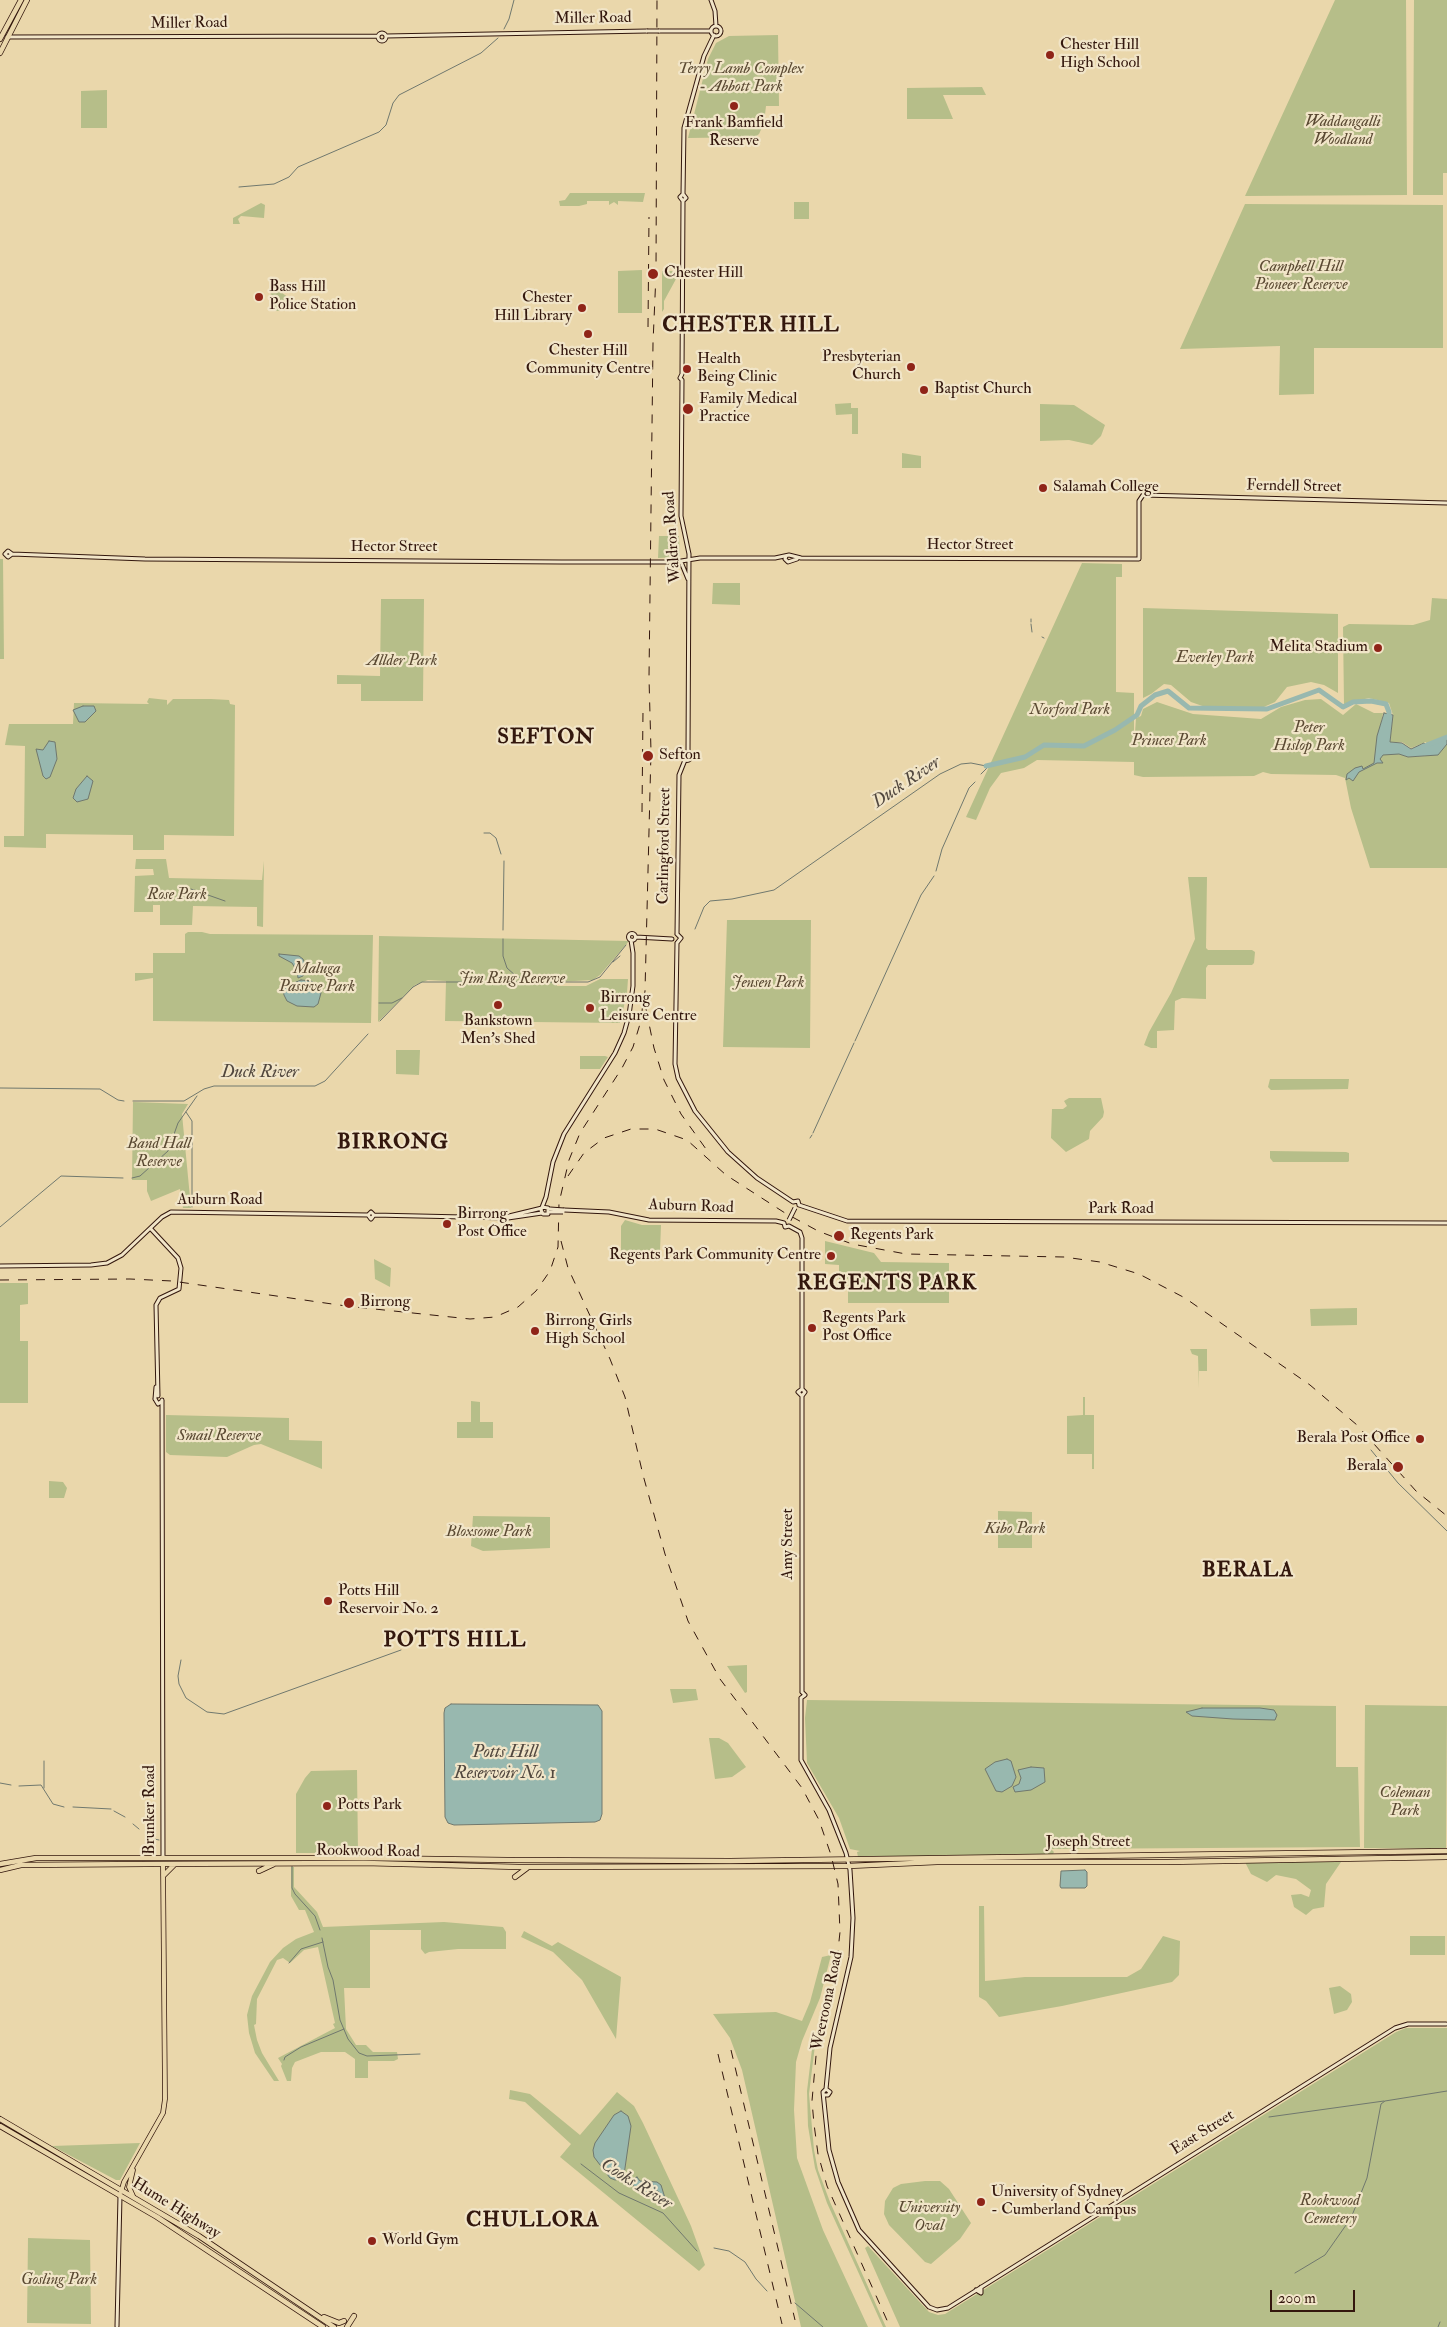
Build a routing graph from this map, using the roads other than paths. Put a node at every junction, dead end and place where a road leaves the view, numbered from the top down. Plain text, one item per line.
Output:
1 (21, 0) edge
2 (27, 0) edge
3 (712, 0) edge
4 (716, 26) junction
5 (710, 31) junction
6 (714, 35) junction
7 (378, 36) junction
8 (386, 36) junction
9 (3, 37) edge
10 (0, 53) edge
11 (1447, 503) edge
12 (0, 554) edge
13 (1139, 559) joint
14 (689, 560) junction
15 (681, 562) junction
16 (689, 584) junction
17 (688, 754) joint
18 (677, 934) junction
19 (672, 939) junction
20 (677, 943) junction
21 (546, 1197) junction
22 (796, 1205) junction
23 (542, 1207) junction
24 (549, 1210) junction
25 (542, 1213) junction
26 (502, 1218) junction
27 (788, 1223) junction
28 (1447, 1224) edge
29 (151, 1229) junction
30 (0, 1266) edge
31 (156, 1378) junction
32 (158, 1396) junction
33 (155, 1399) junction
34 (162, 1400) junction
35 (158, 1404) junction
36 (161, 1412) junction
37 (1447, 1851) edge
38 (1447, 1857) edge
39 (848, 1860) junction
40 (163, 1861) junction
41 (730, 1861) joint
42 (276, 1863) junction
43 (0, 1864) edge
44 (178, 1864) junction
45 (736, 1866) joint
46 (849, 1866) junction
47 (528, 1867) junction
48 (0, 1870) edge
49 (259, 1870) dead end
50 (164, 1875) junction
51 (515, 1876) dead end
52 (1447, 2024) edge
53 (0, 2119) edge
54 (0, 2126) edge
55 (136, 2161) junction
56 (121, 2190) junction
57 (120, 2196) junction
58 (134, 2197) junction
59 (976, 2290) joint
60 (307, 2310) junction
61 (354, 2316) dead end
62 (344, 2321) dead end
63 (117, 2327) edge
64 (323, 2327) edge
65 (334, 2327) edge
66 (347, 2327) edge

1 - 9 highway
2 - 9 highway
3 - 4 main road
4 - 5 main road
4 - 6 main road
5 - 6 main road
5 - 8 main road, Miller Road, bridge
6 - 14 main road, Waldron Road
7 - 8 main road
7 - 8 main road
7 - 9 main road, Miller Road
9 - 10 highway
11 - 13 main road, Ferndell Street
12 - 15 main road, Hector Street
13 - 14 main road, Hector Street
14 - 15 main road, Hector Street
14 - 16 main road, Waldron Road
15 - 16 main road
16 - 17 main road, Waldron Road
17 - 18 main road, Carlingford Street
18 - 19 main road
18 - 20 main road, Carlingford Street
19 - 20 main road
19 - 21 main road
20 - 22 main road
21 - 23 main road
21 - 24 main road
22 - 27 main road, bridge
22 - 28 main road, Park Road
23 - 24 main road
23 - 25 main road
23 - 26 main road
24 - 25 main road
24 - 27 main road, Auburn Road, bridge
25 - 26 main road
26 - 29 main road, Auburn Road
27 - 39 main road, Amy Street
29 - 30 main road, Auburn Road
29 - 31 main road
31 - 32 main road
31 - 33 main road
32 - 33 main road
32 - 34 main road
33 - 35 main road, Brunker Road
34 - 35 main road
34 - 36 main road, Brunker Road
35 - 36 main road, Brunker Road
36 - 40 main road, Brunker Road
37 - 39 highway, Joseph Street
38 - 46 highway, Joseph Street
39 - 41 highway, Joseph Street
39 - 46 main road, Weeroona Road
40 - 41 highway, Rookwood Road
40 - 43 highway, Rookwood Road
40 - 44 highway, Rookwood Road
40 - 48 highway, Rookwood Road
40 - 50 main road, Brunker Road
42 - 44 highway, Rookwood Road
42 - 47 highway, Rookwood Road
42 - 49 highway
44 - 50 highway
45 - 46 highway, Joseph Street
45 - 47 highway, Rookwood Road
46 - 59 main road, Weeroona Road
47 - 51 highway
50 - 55 main road, Brunker Road
52 - 59 main road, East Street
53 - 56 highway, Hume Highway
54 - 57 highway, Hume Highway
55 - 56 main road, Brunker Road
55 - 58 main road
56 - 57 main road, Brunker Road
56 - 58 highway, Hume Highway
57 - 63 main road
57 - 64 highway, Hume Highway
58 - 60 highway, Hume Highway
60 - 62 highway
60 - 65 highway, Hume Highway
61 - 66 highway

